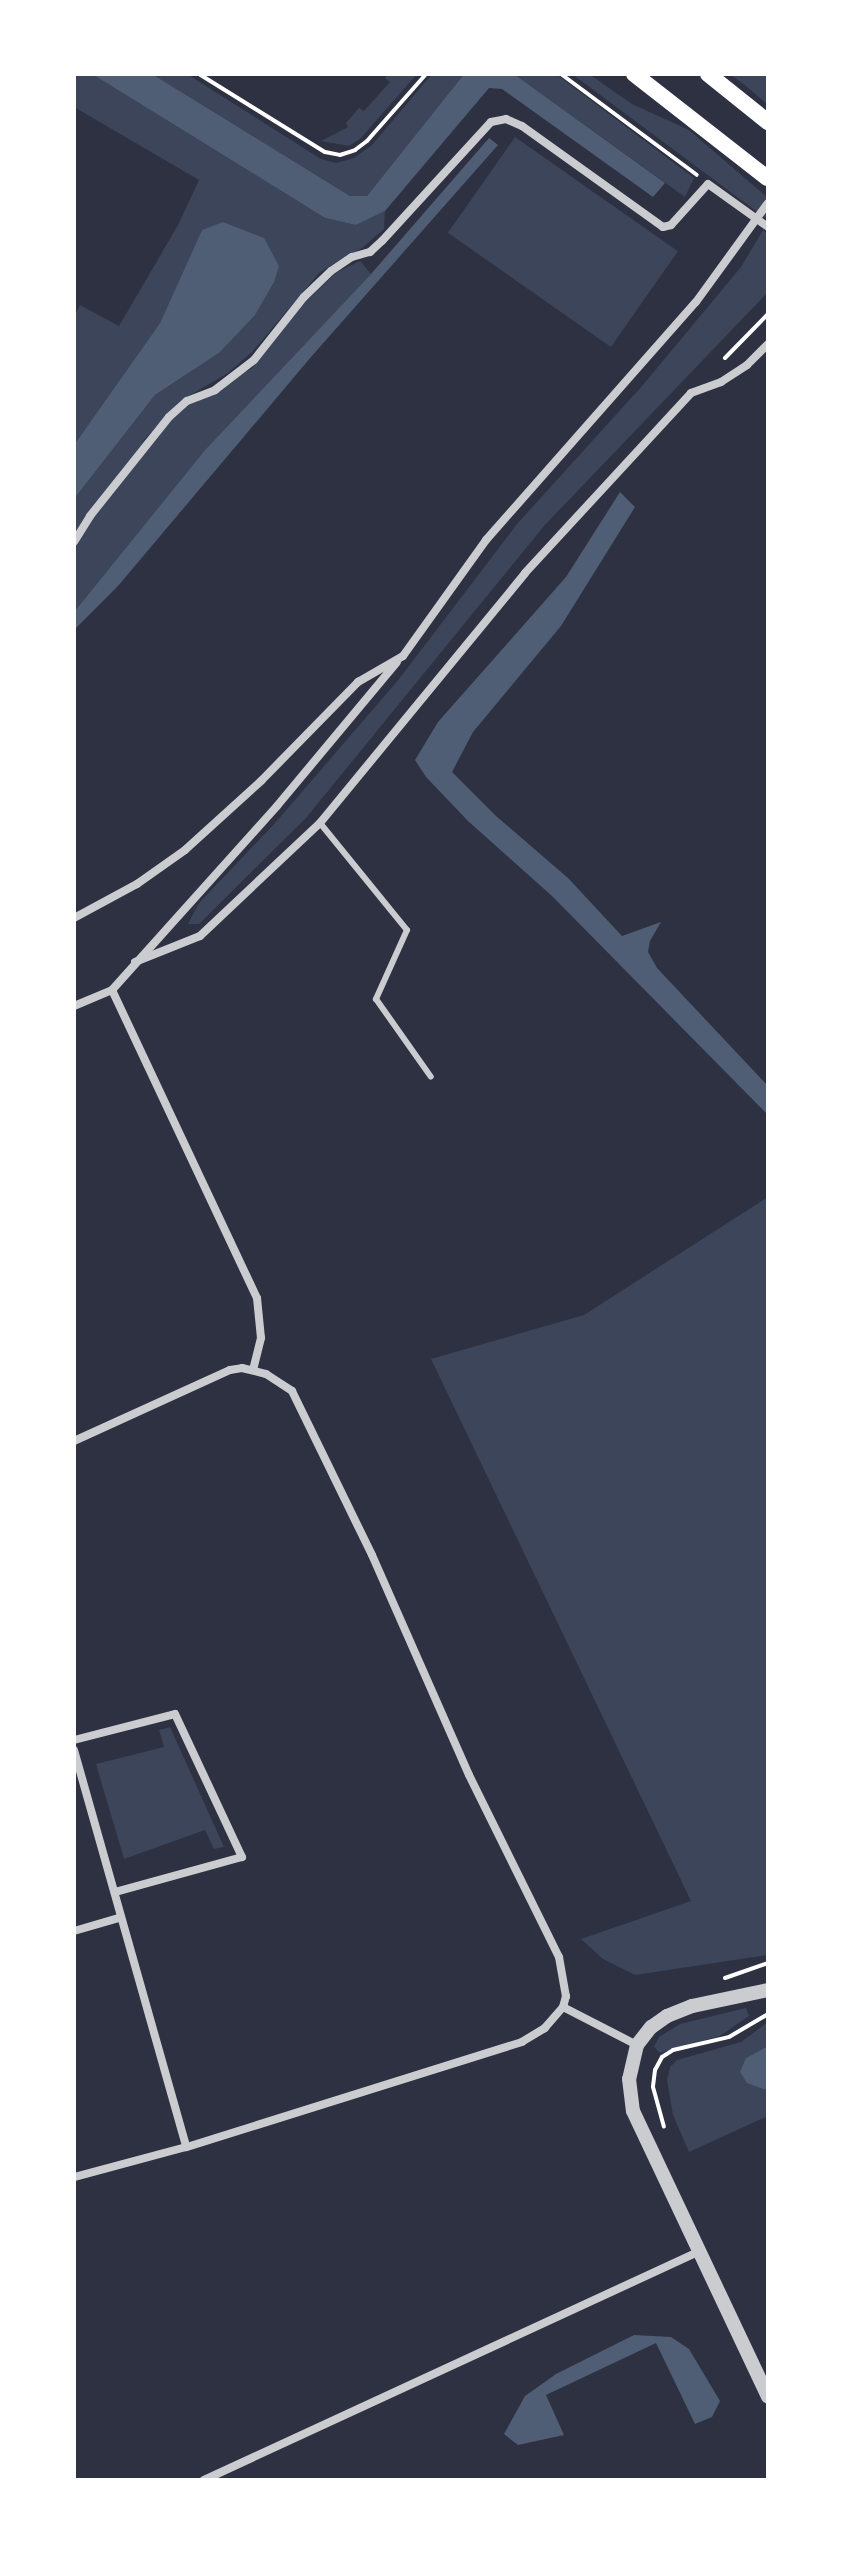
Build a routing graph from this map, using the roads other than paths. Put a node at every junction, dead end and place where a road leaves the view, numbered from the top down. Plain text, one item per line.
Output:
1 (634, 74) edge
2 (708, 74) edge
3 (768, 122) edge
4 (767, 178) edge
5 (768, 203) edge
6 (768, 227) edge
7 (768, 344) edge
8 (74, 542) edge
9 (403, 656) junction
10 (320, 823) junction
11 (74, 918) edge
12 (135, 962) junction
13 (112, 990) junction
14 (74, 1006) edge
15 (431, 1077) dead end
16 (253, 1370) junction
17 (74, 1441) edge
18 (74, 1740) edge
19 (74, 1750) edge
20 (115, 1892) junction
21 (119, 1918) junction
22 (74, 1931) edge
23 (768, 1990) edge
24 (563, 2007) junction
25 (637, 2045) junction
26 (186, 2147) junction
27 (74, 2177) edge
28 (700, 2251) junction
29 (768, 2397) edge
30 (204, 2480) edge

1 - 4 main road
2 - 3 main road
5 - 9 street
6 - 8 street
7 - 10 street
9 - 11 street
9 - 12 street
10 - 12 street
10 - 15 lane
12 - 13 street
13 - 14 street
13 - 16 street
16 - 17 street
16 - 24 street
18 - 20 street
19 - 20 street
20 - 21 street
21 - 22 street
21 - 26 street
23 - 25 street
24 - 25 street
24 - 26 street
25 - 28 street
26 - 27 street
28 - 29 street
28 - 30 street

